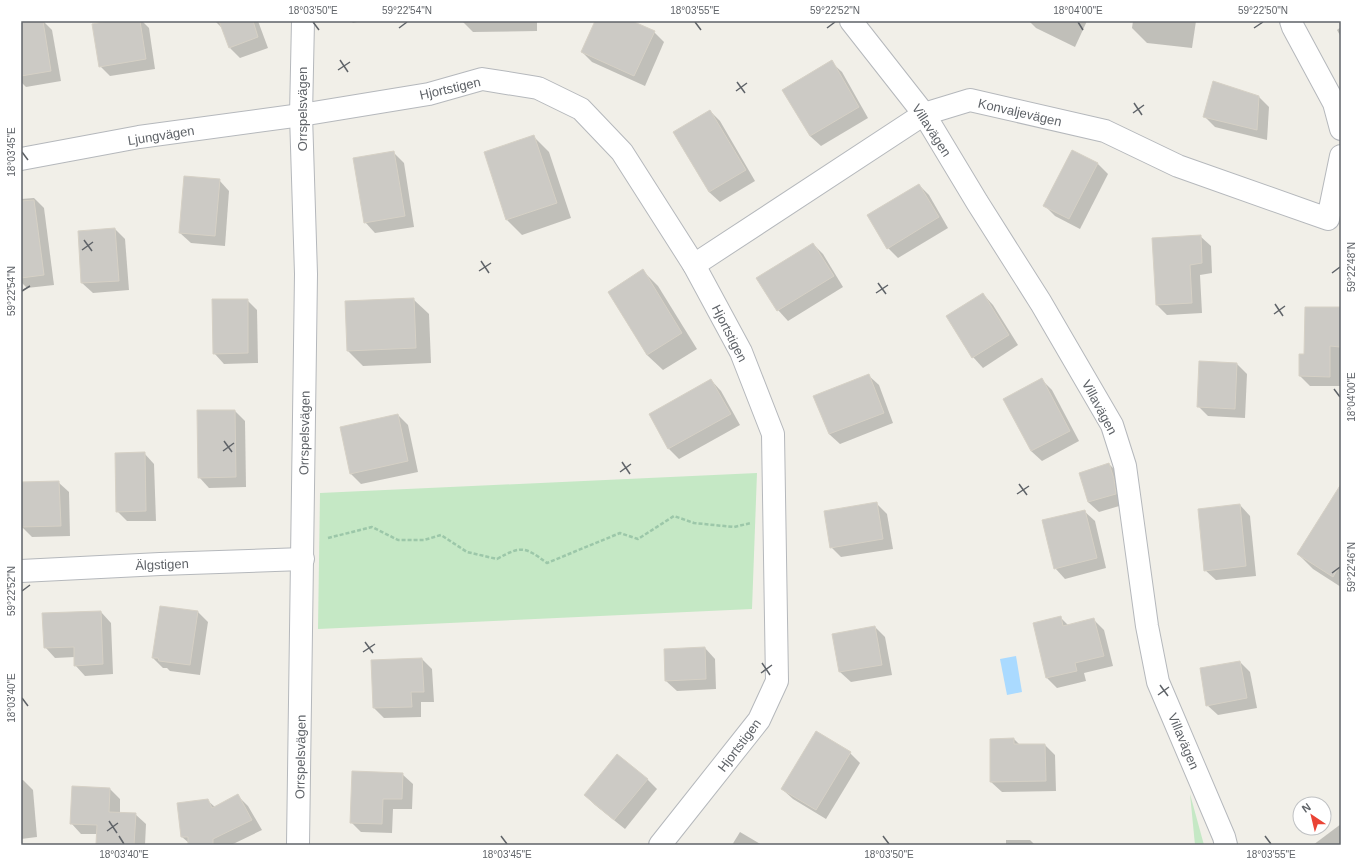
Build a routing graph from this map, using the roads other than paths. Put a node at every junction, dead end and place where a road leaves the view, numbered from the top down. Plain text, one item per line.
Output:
1 (303, 21) edge
2 (851, 21) edge
3 (1291, 21) edge
4 (924, 114) junction
5 (301, 115) junction
6 (1341, 129) edge
7 (1341, 156) edge
8 (21, 159) edge
9 (694, 265) junction
10 (303, 559) junction
11 (21, 571) edge
12 (298, 845) edge
13 (660, 845) edge
14 (1226, 845) edge

1 - 5 street, Orrspelsvägen
2 - 4 street, Villavägen
3 - 6 street
4 - 7 street, Konvaljevägen
4 - 9 street, Konvaljevägen
4 - 14 street, Villavägen
5 - 8 street, Ljungvägen
5 - 9 street, Hjortstigen
5 - 10 street, Orrspelsvägen
9 - 13 street, Hjortstigen
10 - 11 street, Älgstigen
10 - 12 street, Orrspelsvägen

